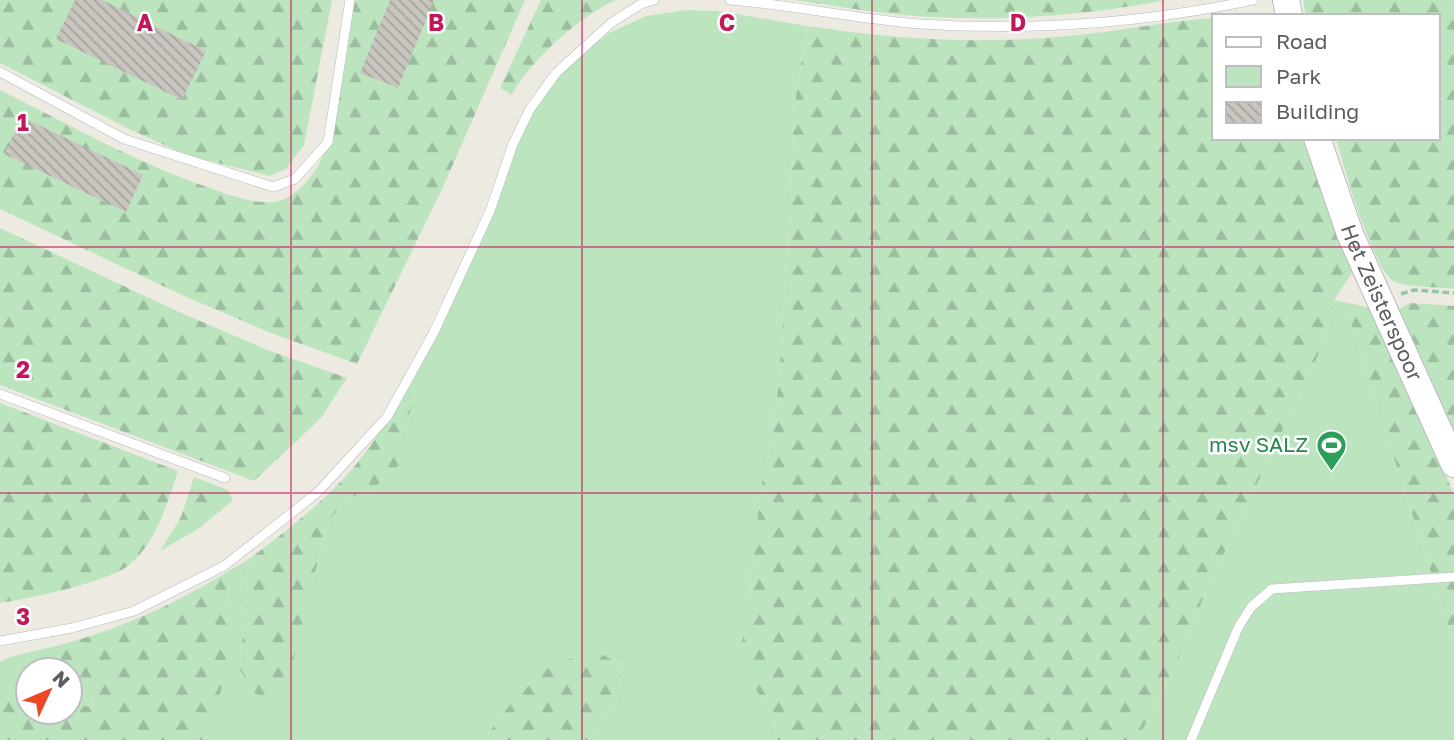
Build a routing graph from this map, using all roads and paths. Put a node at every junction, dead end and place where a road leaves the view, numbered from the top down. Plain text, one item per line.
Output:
1 (350, 0) edge
2 (654, 0) edge
3 (730, 0) edge
4 (1253, 0) edge
5 (744, 1) edge
6 (0, 72) edge
7 (1318, 140) edge
8 (1454, 293) edge
9 (1378, 295) junction
10 (0, 394) edge
11 (1454, 464) edge
12 (225, 478) dead end
13 (1454, 577) edge
14 (0, 641) edge
15 (1191, 740) edge

1 - 6 lane
2 - 14 lane
3 - 5 lane
4 - 5 lane
7 - 9 street, Het Zeisterspoor
8 - 9 path
9 - 11 street, Het Zeisterspoor
10 - 12 lane
13 - 15 lane

